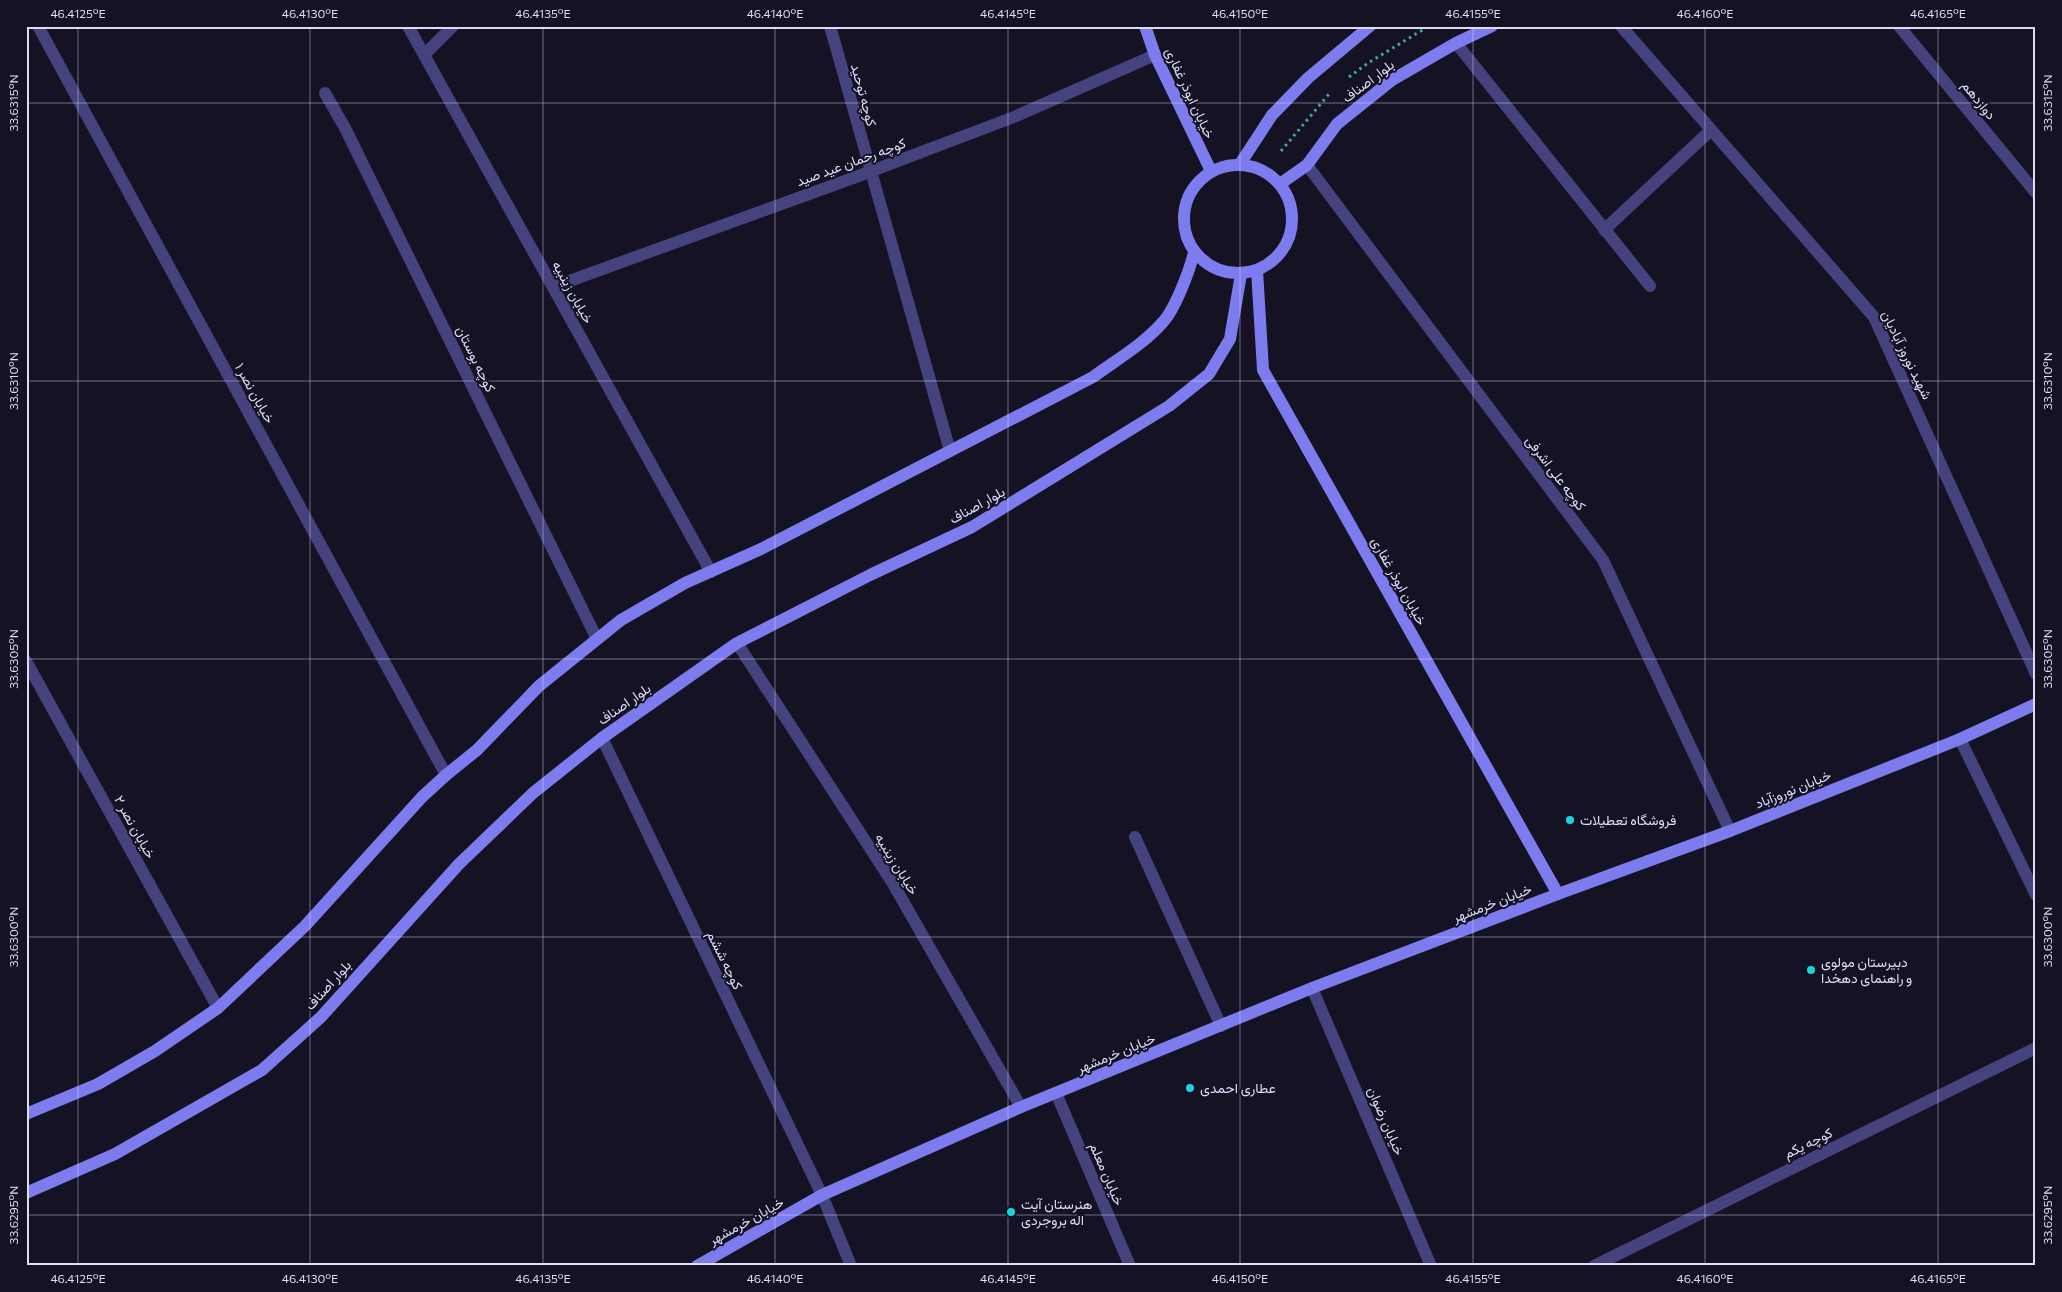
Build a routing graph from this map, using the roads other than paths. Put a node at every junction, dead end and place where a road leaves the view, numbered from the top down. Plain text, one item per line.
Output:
1 (38, 26) edge
2 (408, 26) edge
3 (454, 26) edge
4 (830, 26) edge
5 (1145, 26) edge
6 (1370, 26) edge
7 (1492, 26) edge
8 (1621, 26) edge
9 (1899, 26) edge
10 (1456, 43) junction
11 (424, 55) junction
12 (1155, 55) junction
13 (325, 93) dead end
14 (1711, 130) junction
15 (1240, 164) junction
16 (1307, 165) junction
17 (870, 171) junction
18 (1211, 171) junction
19 (1280, 184) junction
20 (2036, 193) edge
21 (1604, 230) junction
22 (1194, 252) junction
23 (1257, 270) junction
24 (1241, 274) junction
25 (553, 286) junction
26 (1650, 286) dead end
27 (950, 451) junction
28 (711, 572) junction
29 (597, 639) junction
30 (737, 643) junction
31 (26, 661) edge
32 (2036, 674) edge
33 (2036, 704) edge
34 (602, 738) junction
35 (1960, 738) junction
36 (446, 775) junction
37 (1730, 831) junction
38 (1135, 838) dead end
39 (1558, 894) junction
40 (2036, 895) edge
41 (1312, 988) junction
42 (218, 1008) junction
43 (1221, 1026) junction
44 (2036, 1048) edge
45 (1056, 1093) junction
46 (1021, 1107) junction
47 (26, 1114) edge
48 (26, 1193) edge
49 (822, 1196) junction
50 (697, 1266) edge
51 (851, 1266) edge
52 (1130, 1266) edge
53 (1432, 1266) edge
54 (1594, 1266) edge

1 - 36 street, خیابان نصر ۱
2 - 11 street, خیابان زینبیه
3 - 11 street
4 - 17 street, کوچه توحید
5 - 12 main road, خیابان ابوذر غفاری
6 - 15 main road
7 - 10 main road, بلوار اصناف
8 - 14 street, شهید نوروز آبادیان
9 - 20 street, دوازدهم
10 - 16 main road, بلوار اصناف
10 - 21 street
11 - 25 street, خیابان زینبیه
12 - 17 street, کوچه رحمان عید صید
12 - 18 main road, خیابان ابوذر غفاری
13 - 29 street, کوچه بوستان
14 - 21 street
14 - 32 street, شهید نوروز آبادیان
15 - 18 main road
15 - 19 main road
16 - 19 main road, بلوار اصناف
16 - 37 street, کوچه علی اشرفی
17 - 25 street, کوچه رحمان عید صید
17 - 27 street, کوچه توحید
18 - 22 main road
19 - 23 main road
21 - 26 street
22 - 24 main road
22 - 27 main road
23 - 24 main road
23 - 39 main road, خیابان ابوذر غفاری
24 - 30 main road, بلوار اصناف
25 - 28 street, خیابان زینبیه
27 - 28 main road
28 - 29 main road
29 - 36 main road
30 - 34 main road, بلوار اصناف
30 - 46 street, خیابان زینبیه
31 - 42 street, خیابان نصر ۲
33 - 35 main road, خیابان نوروزآباد
34 - 48 main road, بلوار اصناف
34 - 49 street, کوچه ششم
35 - 37 main road, خیابان نوروزآباد
35 - 40 street
36 - 42 main road
37 - 39 main road, خیابان نوروزآباد
38 - 43 street
39 - 41 main road, خیابان خرمشهر
41 - 43 main road, خیابان خرمشهر
41 - 53 street, خیابان رضوان
42 - 47 main road
43 - 45 main road, خیابان خرمشهر
44 - 54 street, کوچه یکم
45 - 46 main road, خیابان خرمشهر
45 - 52 street, خیابان معلم
46 - 49 main road, خیابان خرمشهر
49 - 50 main road, خیابان خرمشهر
49 - 51 street, کوچه ششم

